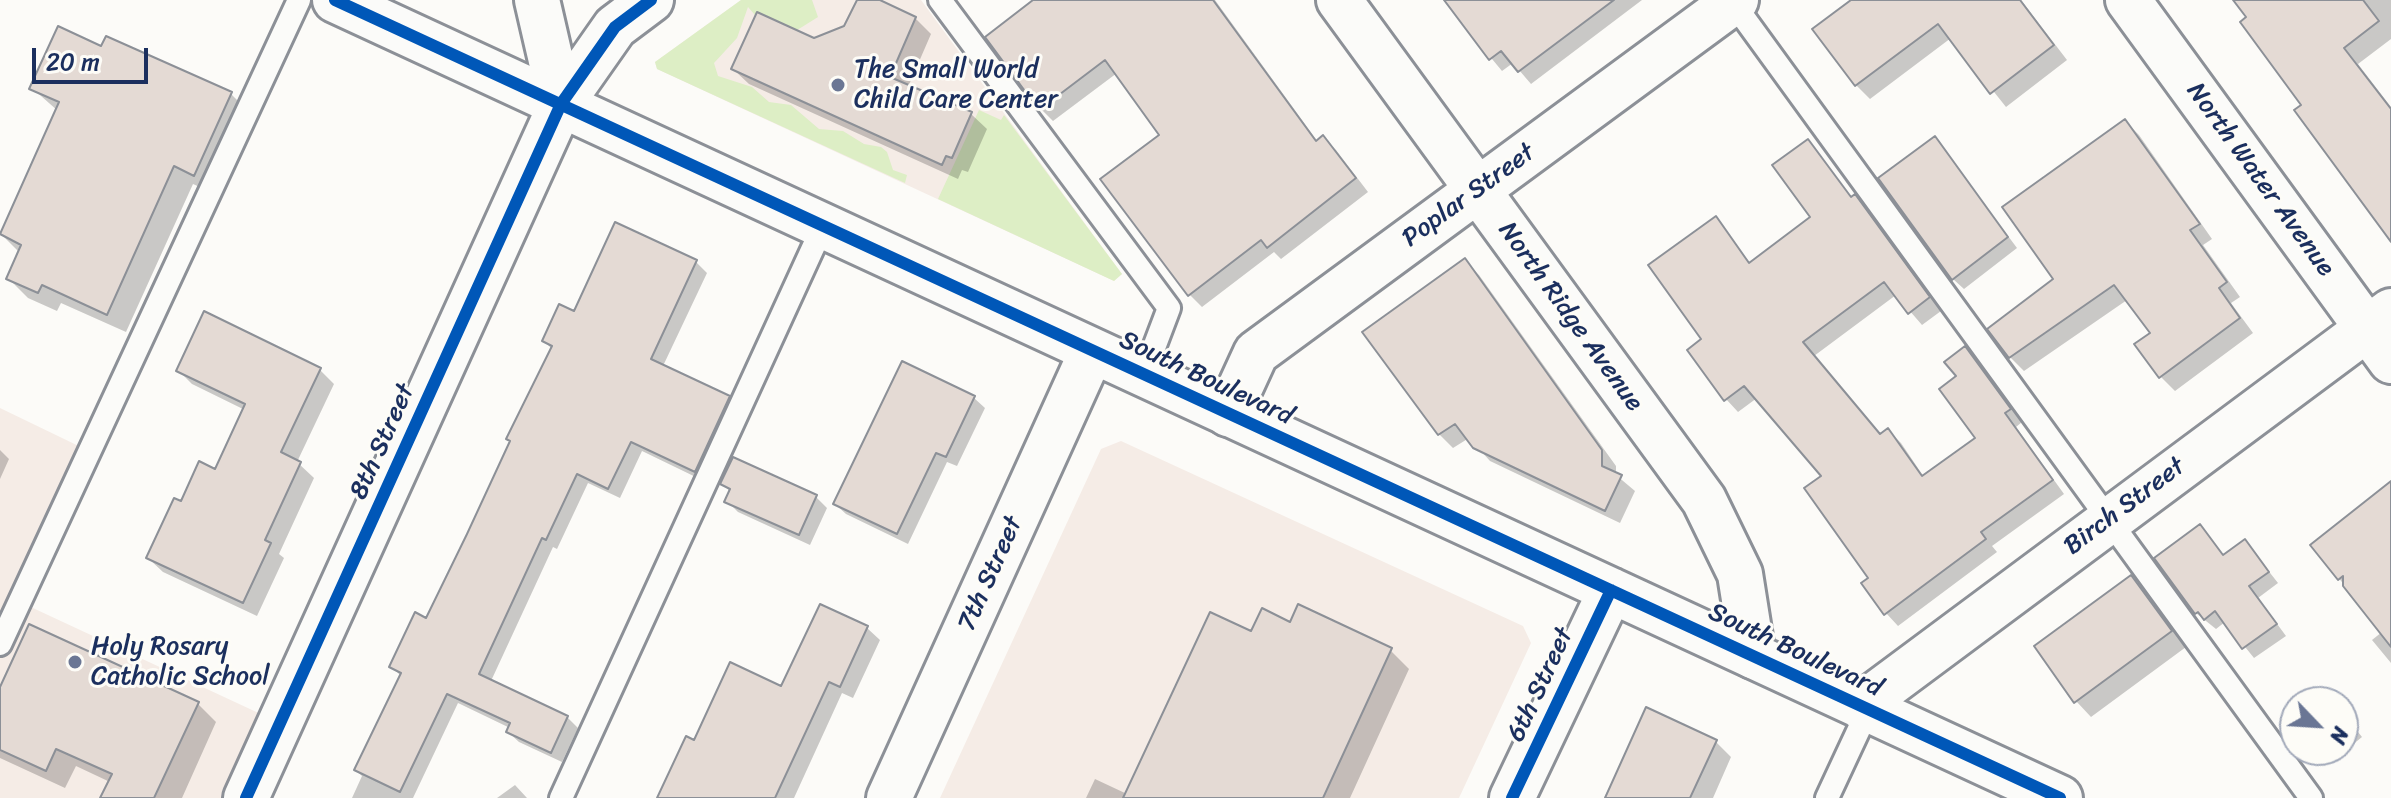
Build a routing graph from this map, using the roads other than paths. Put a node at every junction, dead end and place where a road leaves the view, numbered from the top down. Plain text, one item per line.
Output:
1 (299, 0) edge
2 (335, 0) edge
3 (537, 0) edge
4 (651, 0) edge
5 (940, 0) edge
6 (1339, 0) edge
7 (2128, 0) edge
8 (1733, 1) edge
9 (561, 104) junction
10 (1477, 190) junction
11 (823, 226) junction
12 (2383, 333) edge
13 (1092, 351) junction
14 (1144, 374) junction
15 (1228, 414) junction
16 (2106, 521) junction
17 (1611, 590) junction
18 (0, 644) edge
19 (1753, 656) junction
20 (1864, 708) junction
21 (246, 798) edge
22 (561, 798) edge
23 (889, 798) edge
24 (1512, 798) edge
25 (1827, 798) edge
26 (2060, 798) edge
27 (2311, 798) edge

1 - 18 lane
2 - 9 street, South Boulevard
3 - 9 street
4 - 9 street, 8th Street
5 - 14 lane
6 - 10 street, North Ridge Avenue
7 - 12 street, North Water Avenue
8 - 10 street, Poplar Street
8 - 16 lane
9 - 11 street, South Boulevard
9 - 21 street, 8th Street
10 - 15 street, Poplar Street
10 - 19 street, North Ridge Avenue
11 - 13 street, South Boulevard
11 - 22 lane
12 - 16 street, Birch Street
13 - 14 street, South Boulevard
13 - 23 street, 7th Street
14 - 15 street, South Boulevard
15 - 17 street, South Boulevard
16 - 20 street, Birch Street
16 - 27 lane
17 - 19 street, South Boulevard
17 - 24 street, 6th Street
19 - 20 street, South Boulevard
20 - 25 lane
20 - 26 street, South Boulevard

